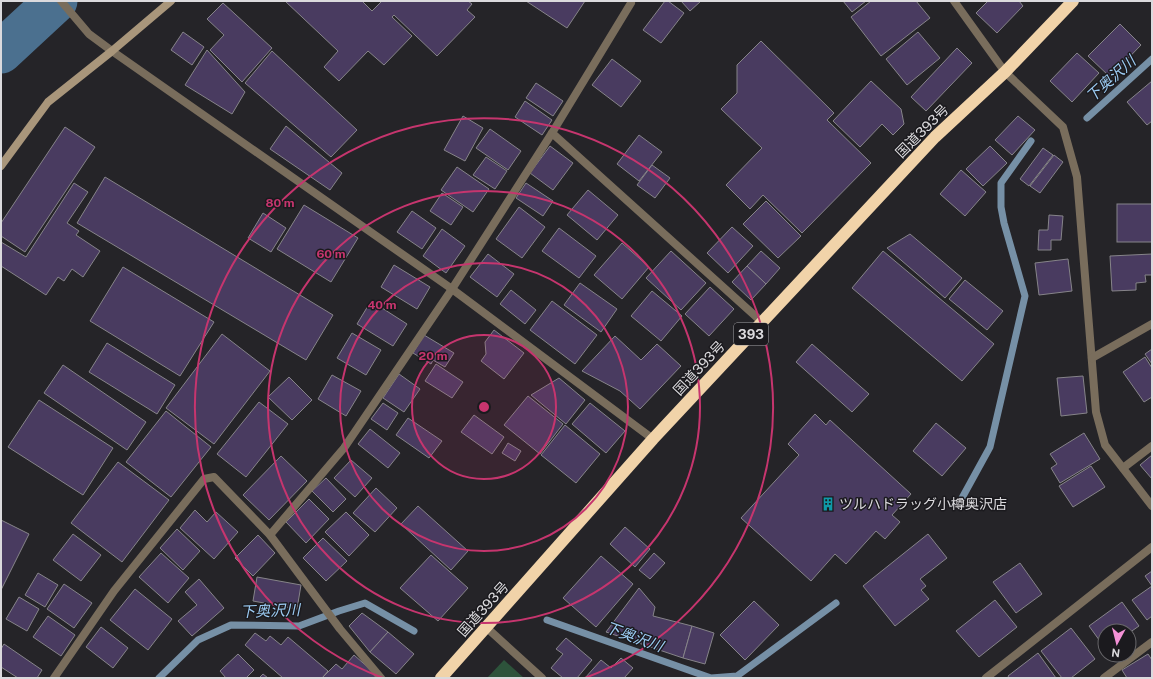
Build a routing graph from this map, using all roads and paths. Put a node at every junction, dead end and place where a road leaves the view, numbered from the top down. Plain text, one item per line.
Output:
1 (62, 1) edge
2 (171, 1) edge
3 (954, 1) edge
4 (1073, 1) edge
5 (631, 3) dead end
6 (112, 52) junction
7 (1005, 72) junction
8 (552, 133) junction
9 (1, 166) edge
10 (452, 289) junction
11 (762, 322) junction
12 (1152, 324) edge
13 (1092, 358) junction
14 (653, 439) junction
15 (1152, 446) edge
16 (1123, 468) junction
17 (1152, 506) edge
18 (270, 535) junction
19 (1152, 547) edge
20 (487, 628) junction
21 (1152, 642) edge
22 (989, 677) edge
23 (54, 678) edge
24 (381, 678) edge
25 (441, 678) edge
26 (542, 678) edge
27 (1104, 678) edge

1 - 6 street
2 - 6 street
3 - 7 street
4 - 7 highway, 国道393号 / 393
5 - 8 street
6 - 9 street
6 - 10 street
7 - 11 highway, 国道393号 / 393
7 - 13 street
8 - 10 street
8 - 11 street
10 - 14 street
10 - 18 street
11 - 14 highway, 国道393号 / 393
12 - 13 street
13 - 16 street
14 - 20 highway, 国道393号 / 393
15 - 16 street
16 - 17 street
18 - 23 street
18 - 24 street
19 - 22 street
20 - 25 highway, 国道393号 / 393
20 - 26 street
21 - 27 street

